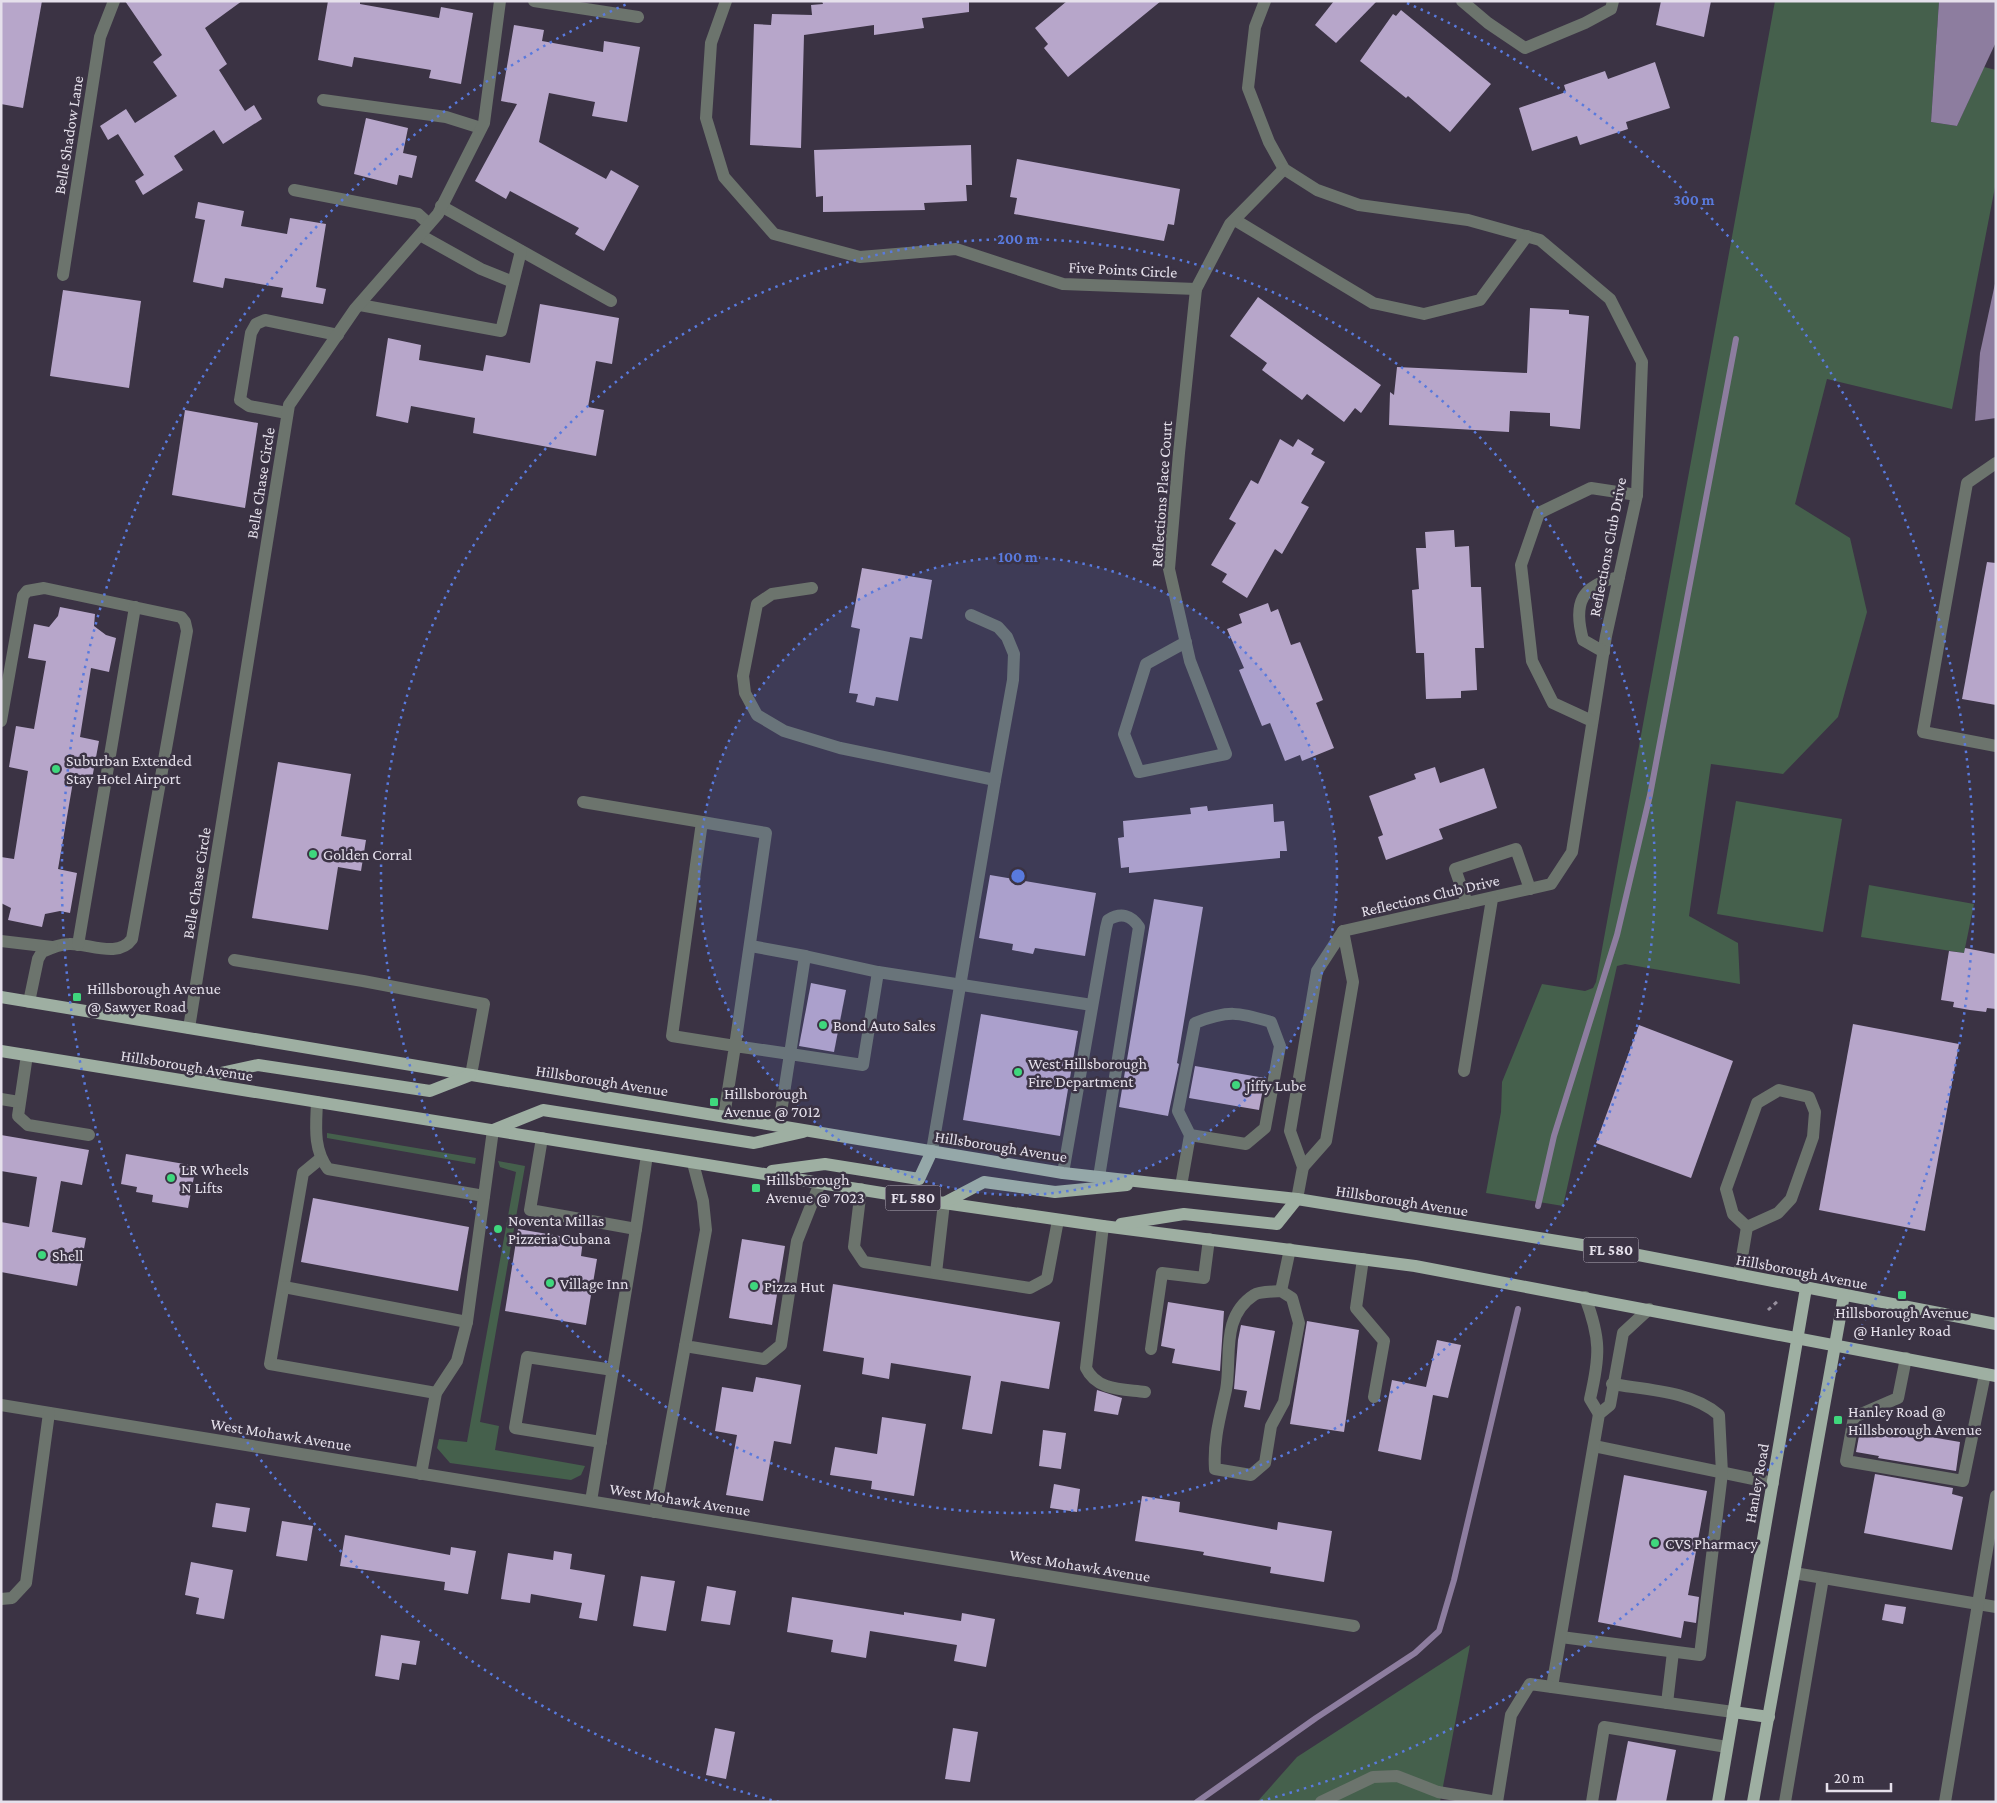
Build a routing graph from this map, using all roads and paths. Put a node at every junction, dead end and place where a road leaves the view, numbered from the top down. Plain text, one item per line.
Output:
1 (114, 1) edge
2 (500, 1) edge
3 (534, 1) edge
4 (726, 1) edge
5 (1265, 1) edge
6 (1462, 1) edge
7 (1613, 1) edge
8 (555, 3) edge
9 (638, 18) dead end
10 (324, 100) dead end
11 (481, 128) junction
12 (1284, 169) junction
13 (294, 190) dead end
14 (441, 206) junction
15 (1235, 220) junction
16 (429, 224) junction
17 (420, 235) junction
18 (1527, 236) junction
19 (521, 251) junction
20 (63, 275) dead end
21 (513, 282) junction
22 (1196, 289) junction
23 (611, 301) dead end
24 (360, 305) junction
25 (338, 335) junction
26 (288, 413) junction
27 (1996, 462) edge
28 (1637, 495) junction
29 (1619, 577) junction
30 (812, 588) dead end
31 (135, 607) junction
32 (971, 615) dead end
33 (1186, 642) junction
34 (1604, 652) junction
35 (1, 721) edge
36 (1592, 722) junction
37 (1996, 746) edge
38 (995, 780) junction
39 (583, 802) dead end
40 (702, 822) junction
41 (1530, 889) junction
42 (1492, 898) junction
43 (1467, 903) junction
44 (1343, 931) junction
45 (1, 941) edge
46 (78, 945) junction
47 (750, 946) junction
48 (52, 947) junction
49 (805, 956) junction
50 (234, 960) dead end
51 (878, 972) junction
52 (960, 985) junction
53 (1, 997) edge
54 (29, 1002) junction
55 (1092, 1004) junction
56 (189, 1028) junction
57 (735, 1046) junction
58 (1, 1051) edge
59 (790, 1054) junction
60 (27, 1055) junction
61 (1464, 1071) dead end
62 (471, 1074) junction
63 (186, 1081) junction
64 (1, 1099) edge
65 (19, 1102) junction
66 (317, 1102) junction
67 (724, 1116) junction
68 (779, 1125) junction
69 (493, 1130) junction
70 (810, 1131) junction
71 (89, 1135) dead end
72 (1190, 1135) junction
73 (542, 1138) junction
74 (932, 1151) junction
75 (647, 1155) junction
76 (320, 1158) junction
77 (693, 1163) junction
78 (1303, 1167) junction
79 (756, 1172) junction
80 (1063, 1172) junction
81 (1100, 1176) junction
82 (820, 1183) junction
83 (1152, 1183) junction
84 (1181, 1186) junction
85 (861, 1190) junction
86 (484, 1196) junction
87 (1297, 1199) junction
88 (944, 1203) junction
89 (1058, 1220) junction
90 (1103, 1226) junction
91 (1748, 1227) junction
92 (636, 1229) junction
93 (1209, 1239) junction
94 (1290, 1249) junction
95 (1363, 1259) junction
96 (936, 1273) junction
97 (1739, 1275) junction
98 (284, 1287) junction
99 (1806, 1288) junction
100 (1280, 1291) junction
101 (1844, 1295) junction
102 (1585, 1297) junction
103 (1778, 1301) dead end
104 (1649, 1309) junction
105 (1768, 1310) dead end
106 (467, 1322) junction
107 (1996, 1324) edge
108 (1798, 1336) junction
109 (1835, 1344) junction
110 (685, 1346) junction
111 (1150, 1349) dead end
112 (1906, 1358) junction
113 (613, 1370) junction
114 (1990, 1375) edge
115 (1612, 1384) junction
116 (1145, 1392) dead end
117 (436, 1393) junction
118 (1374, 1396) dead end
119 (1, 1405) edge
120 (49, 1413) junction
121 (1599, 1414) junction
122 (601, 1442) junction
123 (1594, 1446) junction
124 (1722, 1473) junction
125 (421, 1474) junction
126 (1773, 1483) junction
127 (1996, 1496) edge
128 (591, 1501) junction
129 (655, 1512) junction
130 (1794, 1573) junction
131 (1823, 1578) junction
132 (1, 1598) edge
133 (1978, 1604) junction
134 (1996, 1607) edge
135 (1354, 1626) dead end
136 (1561, 1637) junction
137 (1673, 1652) junction
138 (1552, 1687) junction
139 (1667, 1703) junction
140 (1733, 1712) junction
141 (1768, 1717) junction
142 (1727, 1747) junction
143 (1321, 1802) edge
144 (1592, 1802) edge
145 (1718, 1802) edge
146 (1753, 1802) edge
147 (1785, 1802) edge
148 (1945, 1802) edge

1 - 20 street, Belle Shadow Lane
2 - 11 street, Belle Chase Circle
3 - 8 street
4 - 22 street, Five Points Circle
5 - 12 street, Reflections Club Drive
6 - 7 street
8 - 9 street
10 - 11 street
11 - 14 street, Belle Chase Circle
12 - 15 street, Reflections Place Court
12 - 18 street, Reflections Club Drive
13 - 16 street
14 - 16 street, Belle Chase Circle
14 - 19 street
15 - 18 street
15 - 22 street, Reflections Place Court
16 - 17 street, Belle Chase Circle
17 - 21 street
17 - 24 street, Belle Chase Circle
18 - 28 street, Reflections Club Drive
19 - 21 street
19 - 23 street
21 - 24 street
22 - 33 street, Reflections Place Court
24 - 25 street, Belle Chase Circle
25 - 26 street, Belle Chase Circle
25 - 26 street
26 - 56 street, Belle Chase Circle
27 - 37 street
28 - 29 street, Reflections Club Drive
28 - 36 street
29 - 34 street, Reflections Club Drive
29 - 34 street
30 - 38 street
31 - 35 street
31 - 46 street
31 - 46 street
32 - 38 street
33 - 33 street, Reflections Place Court
34 - 36 street, Reflections Club Drive
36 - 41 street, Reflections Club Drive
38 - 52 street
39 - 40 street
40 - 47 street
40 - 57 street
41 - 42 street, Reflections Club Drive
41 - 43 street
42 - 43 street, Reflections Club Drive
42 - 61 street
43 - 44 street, Reflections Club Drive
44 - 78 street, Reflections Club Drive
44 - 78 street, Reflections Club Drive
45 - 48 street
46 - 48 street
47 - 49 street
47 - 57 street
48 - 54 street
49 - 51 street
49 - 59 street
50 - 62 street
51 - 52 street
51 - 59 street
52 - 55 street
52 - 74 street
53 - 54 main road, Hillsborough Avenue / FL 580
54 - 56 main road, Hillsborough Avenue / FL 580
55 - 80 street
55 - 81 street
56 - 62 main road, Hillsborough Avenue / FL 580
57 - 59 street
57 - 67 street
58 - 60 main road, Hillsborough Avenue / FL 580
59 - 68 street
60 - 63 main road, Hillsborough Avenue / FL 580
60 - 65 street
62 - 63 main road
62 - 67 main road, Hillsborough Avenue / FL 580
63 - 66 main road, Hillsborough Avenue / FL 580
64 - 65 street
65 - 71 street
66 - 69 main road, Hillsborough Avenue / FL 580
66 - 76 street
67 - 68 main road, Hillsborough Avenue / FL 580
68 - 70 main road, Hillsborough Avenue / FL 580
69 - 70 main road
69 - 73 main road, Hillsborough Avenue / FL 580
69 - 86 street
70 - 74 main road, Hillsborough Avenue / FL 580
72 - 72 street
72 - 84 street
73 - 75 main road, Hillsborough Avenue / FL 580
73 - 92 street
74 - 79 main road
74 - 80 main road, Hillsborough Avenue / FL 580
75 - 77 main road, Hillsborough Avenue / FL 580
75 - 92 street
76 - 86 street
76 - 98 street
77 - 79 main road, Hillsborough Avenue / FL 580
77 - 110 street
78 - 87 street
79 - 82 main road, Hillsborough Avenue / FL 580
80 - 81 main road, Hillsborough Avenue / FL 580
81 - 83 main road, Hillsborough Avenue / FL 580
82 - 85 main road, Hillsborough Avenue / FL 580
82 - 110 street
83 - 84 main road, Hillsborough Avenue / FL 580
83 - 88 main road
84 - 87 main road, Hillsborough Avenue / FL 580
85 - 88 main road, Hillsborough Avenue / FL 580
85 - 96 street
86 - 106 street
87 - 90 main road
87 - 97 main road, Hillsborough Avenue / FL 580
88 - 89 main road, Hillsborough Avenue / FL 580
88 - 96 street
89 - 90 main road, Hillsborough Avenue / FL 580
89 - 96 street
90 - 93 main road, Hillsborough Avenue / FL 580
90 - 116 street
91 - 91 street
91 - 97 street
92 - 113 street
93 - 94 main road, Hillsborough Avenue / FL 580
93 - 111 street
94 - 95 main road, Hillsborough Avenue / FL 580
94 - 100 street
95 - 102 main road, Hillsborough Avenue / FL 580
95 - 118 street
97 - 99 main road, Hillsborough Avenue / FL 580
98 - 106 street
98 - 117 street
99 - 101 main road, Hillsborough Avenue / FL 580
99 - 108 main road, Hanley Road
100 - 100 street
101 - 107 main road, Hillsborough Avenue / FL 580
101 - 109 main road
102 - 104 main road, Hillsborough Avenue / FL 580
102 - 121 street
103 - 105 path
104 - 108 main road, Hillsborough Avenue / FL 580
104 - 115 street
106 - 117 street
108 - 109 main road, Hillsborough Avenue / FL 580
108 - 126 main road, Hanley Road
109 - 112 main road, Hillsborough Avenue / FL 580
109 - 130 main road
110 - 129 street
112 - 114 main road, Hillsborough Avenue / FL 580
112 - 114 street
113 - 122 street
113 - 122 street
115 - 121 street
115 - 124 street
117 - 125 street
119 - 120 street, West Mohawk Avenue
120 - 125 street, West Mohawk Avenue
120 - 132 street
121 - 123 street
122 - 128 street
123 - 124 street
123 - 136 street
124 - 126 street
124 - 137 street
125 - 128 street, West Mohawk Avenue
126 - 140 main road, Hanley Road
127 - 133 street
128 - 129 street, West Mohawk Avenue
129 - 135 street, West Mohawk Avenue
130 - 131 street
130 - 141 main road
131 - 133 street
131 - 147 street
133 - 134 street
133 - 148 street
136 - 137 street
136 - 138 street
137 - 139 street
138 - 139 street
138 - 143 street
139 - 140 street
140 - 141 main road
140 - 142 main road, Hanley Road
141 - 146 main road
142 - 144 street
142 - 145 main road, Hanley Road

